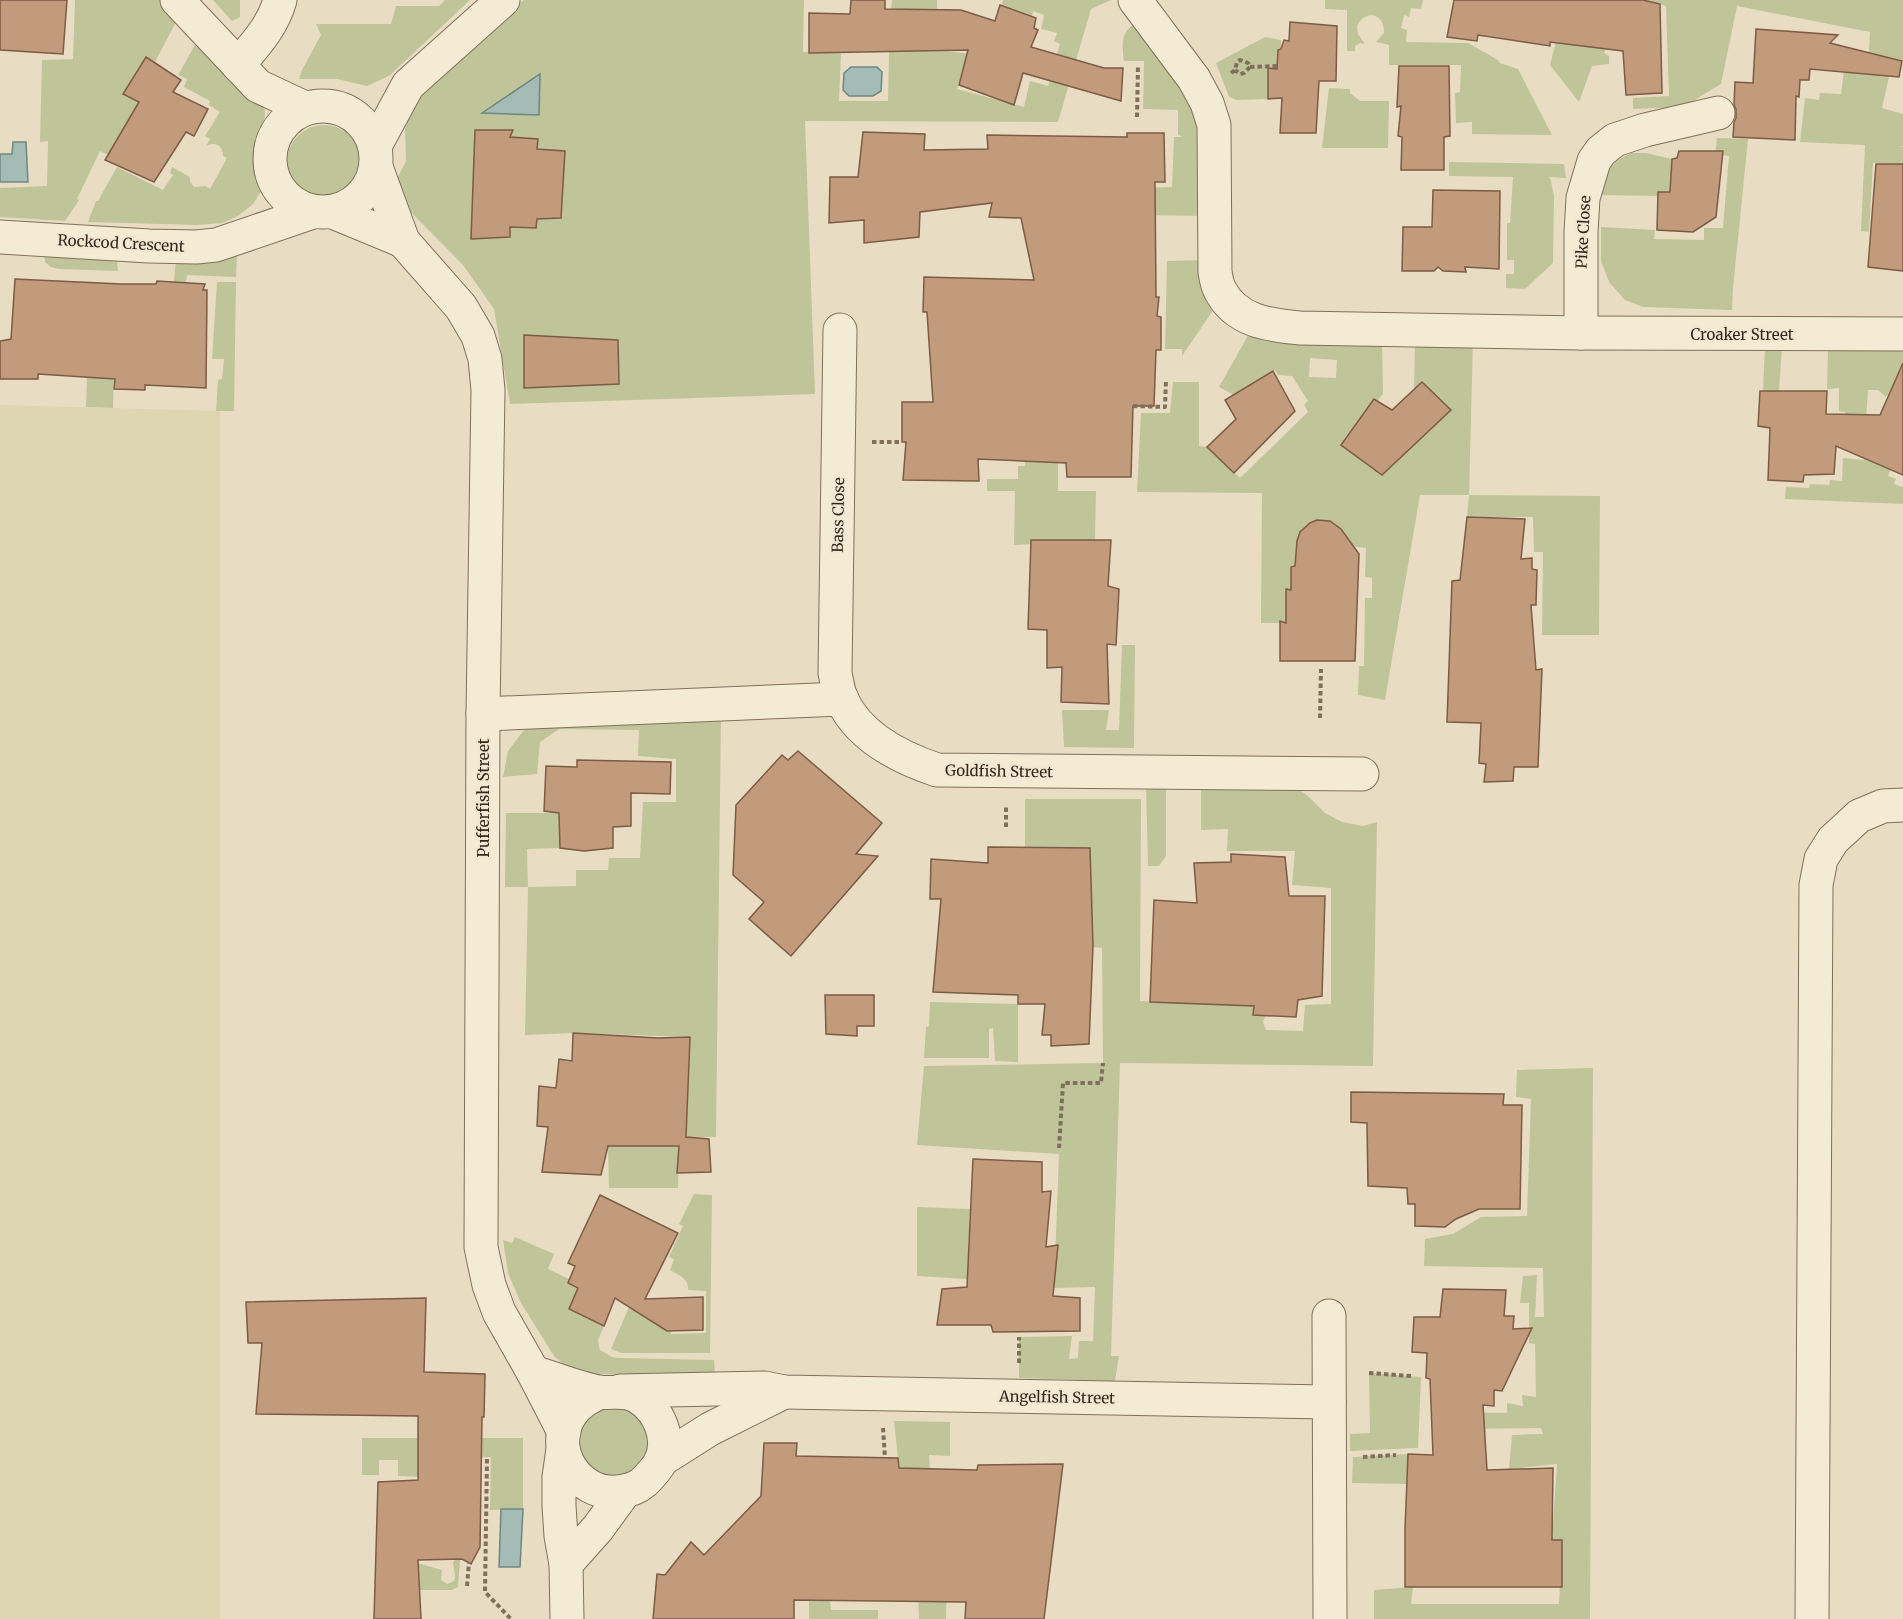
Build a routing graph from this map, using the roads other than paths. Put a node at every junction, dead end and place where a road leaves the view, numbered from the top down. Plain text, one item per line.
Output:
1 (177, 0) edge
2 (280, 0) edge
3 (1135, 0) edge
4 (494, 4) edge
5 (248, 75) junction
6 (408, 85) junction
7 (338, 107) junction
8 (305, 108) junction
9 (1718, 113) dead end
10 (272, 140) junction
11 (376, 156) junction
12 (274, 182) junction
13 (323, 212) junction
14 (240, 236) junction
15 (0, 237) edge
16 (403, 241) junction
17 (840, 330) dead end
18 (1581, 333) junction
19 (1903, 334) edge
20 (842, 699) junction
21 (483, 714) junction
22 (1362, 774) dead end
23 (1903, 805) edge
24 (1329, 1316) dead end
25 (533, 1372) junction
26 (610, 1392) junction
27 (784, 1392) junction
28 (1329, 1402) junction
29 (563, 1441) junction
30 (661, 1460) junction
31 (625, 1491) junction
32 (566, 1564) junction
33 (567, 1619) edge
34 (1330, 1619) edge
35 (1812, 1619) edge

1 - 5 street
2 - 5 street
3 - 18 street, Croaker Street
4 - 6 street
5 - 8 street
5 - 10 street
6 - 7 street
6 - 11 street
7 - 8 street
7 - 11 street, Pufferfish Street
8 - 10 street
9 - 18 street, Pike Close
10 - 12 street
11 - 13 street
11 - 16 street, Pufferfish Street
12 - 13 street, Pufferfish Street
12 - 14 street
13 - 14 street, Rockcod Crescent
13 - 16 street, Pufferfish Street
14 - 15 street, Rockcod Crescent
16 - 21 street, Pufferfish Street
17 - 20 street, Bass Close
18 - 19 street, Croaker Street
20 - 21 street
20 - 22 street, Goldfish Street
21 - 25 street, Pufferfish Street
23 - 35 street
24 - 28 street
25 - 26 street
25 - 29 street, Pufferfish Street
26 - 27 street, Angelfish Street
26 - 29 street
26 - 30 street
27 - 28 street, Angelfish Street
27 - 30 street, Angelfish Street
28 - 34 street
29 - 31 street, Pufferfish Street
29 - 32 street
30 - 31 street
31 - 32 street
32 - 33 street

